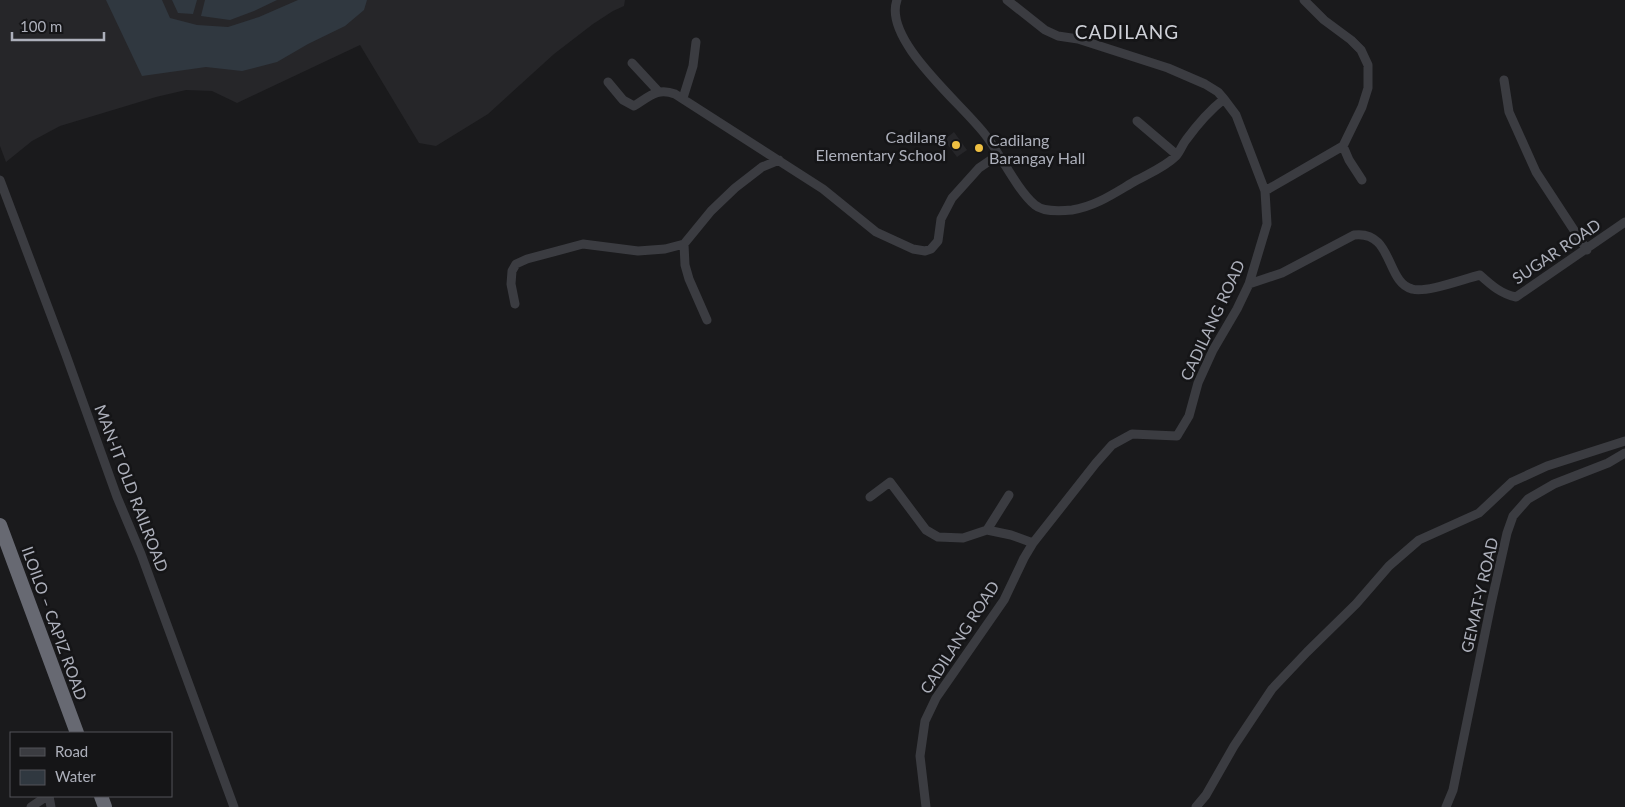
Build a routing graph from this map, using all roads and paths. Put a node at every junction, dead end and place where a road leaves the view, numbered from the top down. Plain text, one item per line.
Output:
1 (897, 0) edge
2 (1007, 0) edge
3 (1304, 0) edge
4 (696, 42) dead end
5 (632, 63) dead end
6 (1504, 80) dead end
7 (608, 82) dead end
8 (658, 91) junction
9 (683, 98) junction
10 (1224, 99) junction
11 (1137, 121) dead end
12 (1343, 146) junction
13 (998, 155) junction
14 (1177, 155) junction
15 (779, 160) junction
16 (0, 180) edge
17 (1362, 180) dead end
18 (1265, 190) junction
19 (1625, 222) edge
20 (684, 244) junction
21 (1587, 250) junction
22 (1249, 284) junction
23 (515, 304) dead end
24 (707, 320) dead end
25 (1625, 441) edge
26 (1625, 453) edge
27 (1009, 494) dead end
28 (870, 497) dead end
29 (0, 525) edge
30 (987, 530) junction
31 (1033, 543) junction
32 (77, 732) edge
33 (46, 797) edge
34 (232, 806) edge
35 (31, 807) edge
36 (926, 807) edge
37 (1196, 807) edge
38 (1446, 807) edge

1 - 13 street
2 - 10 street, CADILANG ROAD
3 - 12 street
4 - 9 street
5 - 8 street
6 - 21 street
7 - 8 street
8 - 9 street
9 - 15 street
10 - 14 street
10 - 18 street, CADILANG ROAD
11 - 14 street
12 - 17 street
12 - 18 street
13 - 14 street
13 - 15 street
15 - 20 street
16 - 34 street, MAN-IT OLD RAILROAD
18 - 22 street, CADILANG ROAD
19 - 21 street, SUGAR ROAD
20 - 23 street
20 - 24 street
21 - 22 street, SUGAR ROAD
22 - 31 street, CADILANG ROAD
25 - 37 street
26 - 38 street, GEMAT-Y ROAD
27 - 30 street
28 - 30 street
29 - 32 highway, ILOILO – CAPIZ ROAD
30 - 31 street
31 - 36 street, CADILANG ROAD
33 - 35 street

